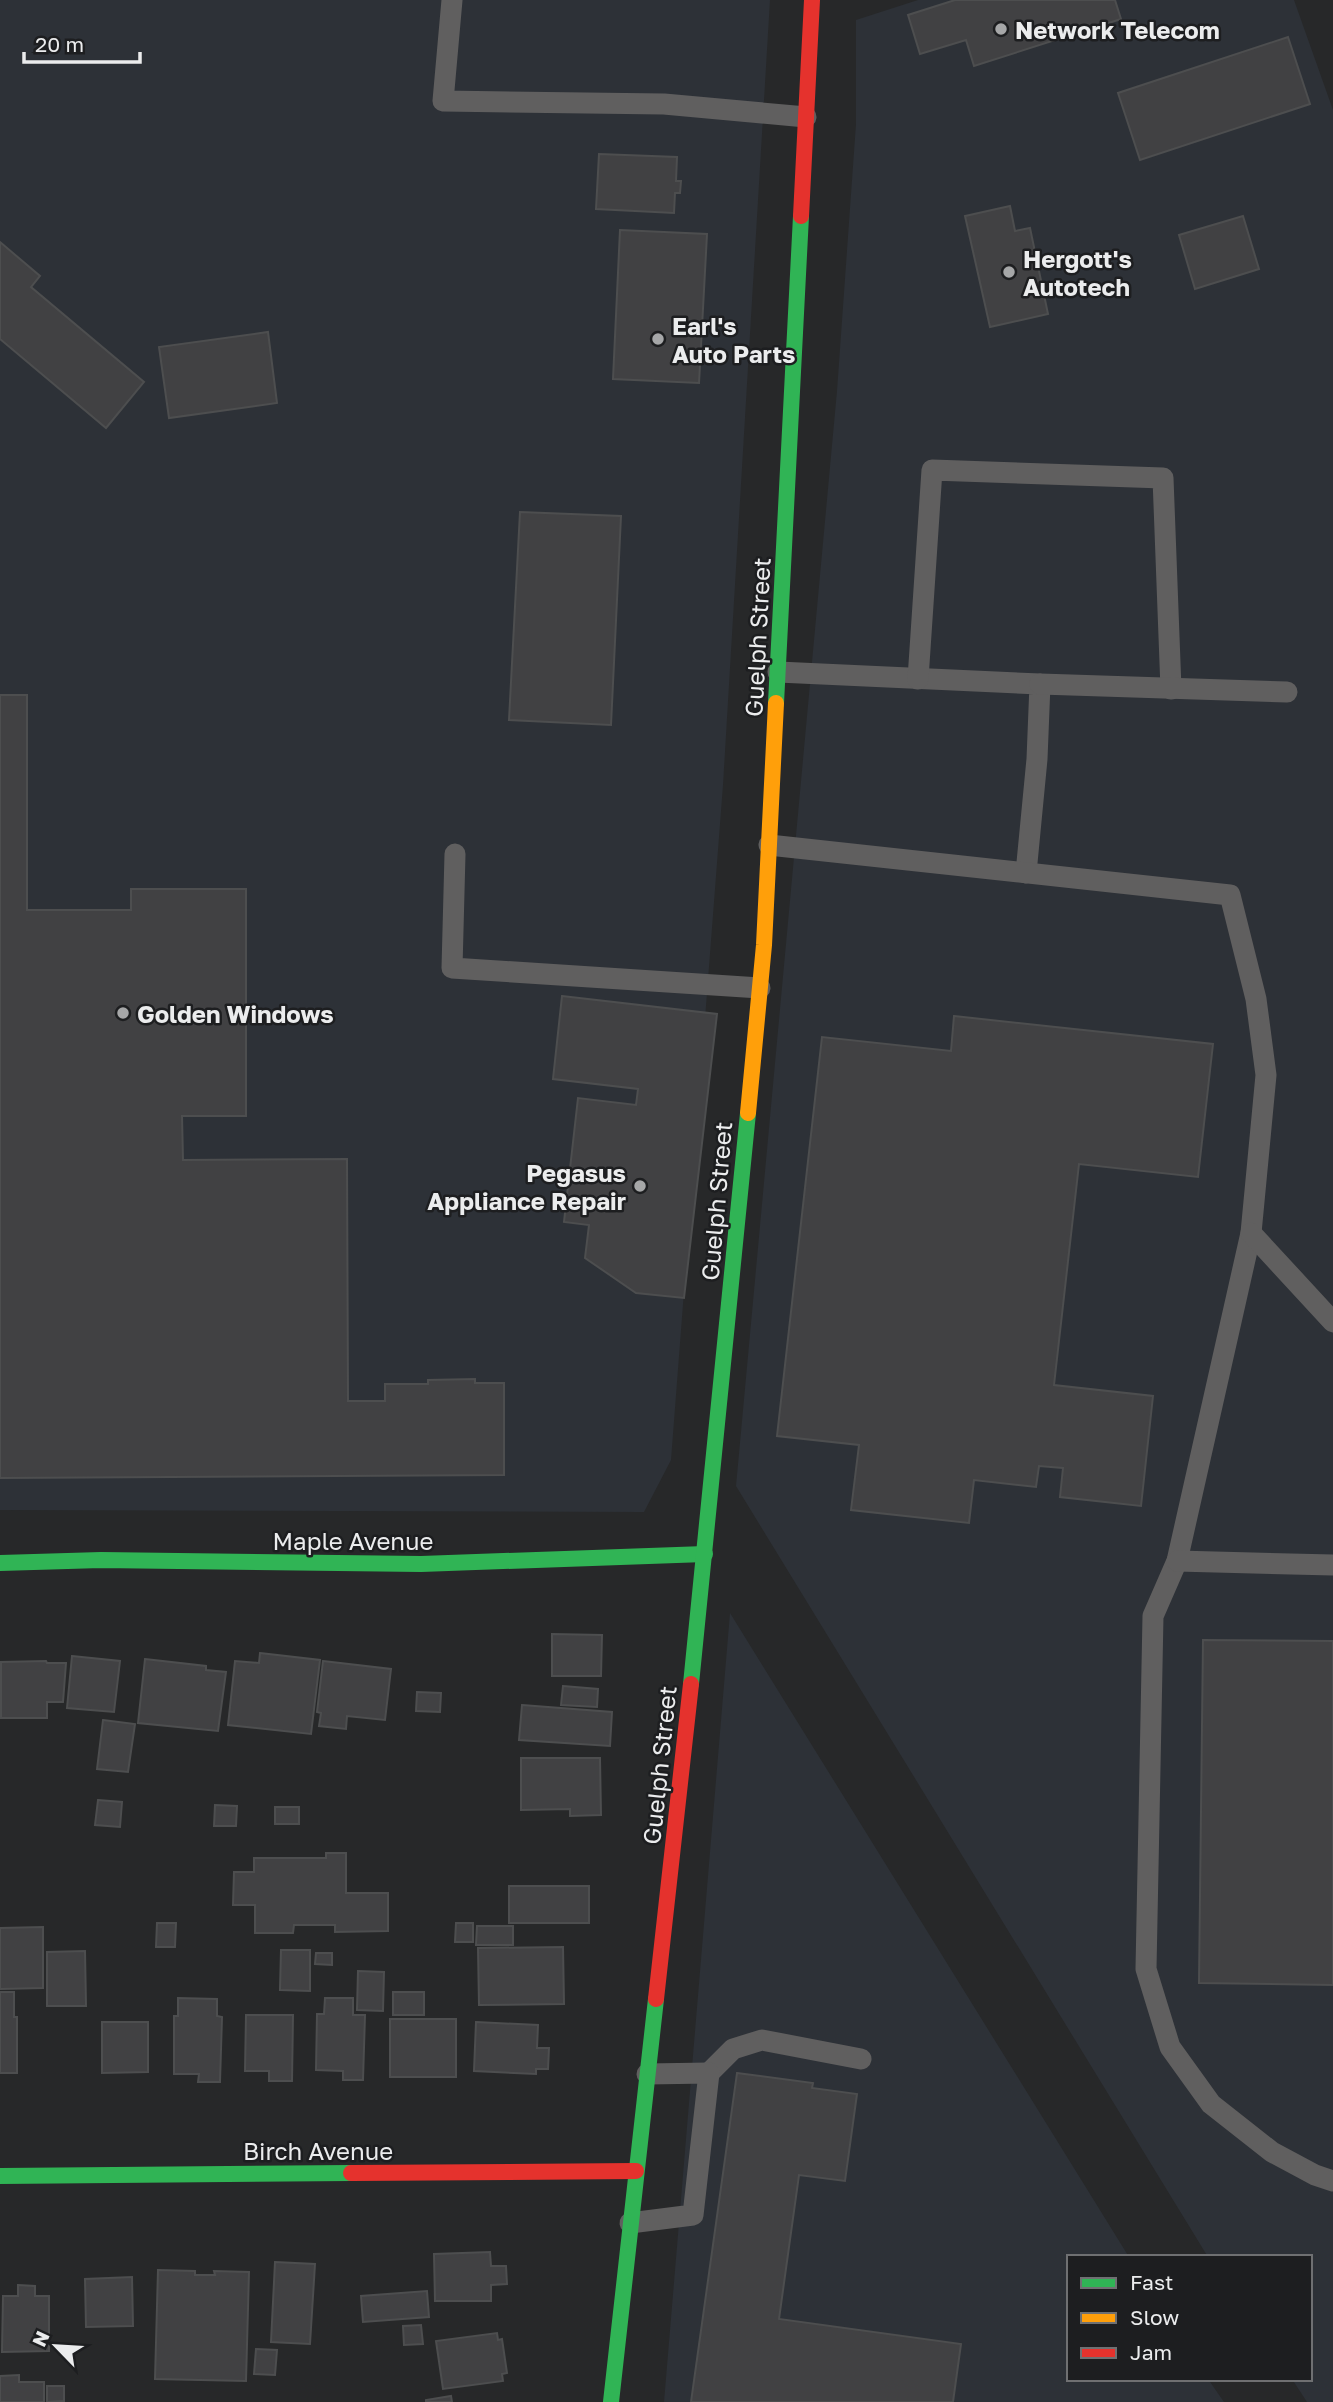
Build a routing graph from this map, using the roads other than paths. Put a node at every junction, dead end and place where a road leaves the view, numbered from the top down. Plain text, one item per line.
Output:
1 (452, 0) edge
2 (812, 0) edge
3 (806, 117) junction
4 (778, 672) junction
5 (918, 679) junction
6 (1040, 684) junction
7 (1171, 689) junction
8 (1287, 692) dead end
9 (769, 845) junction
10 (455, 854) dead end
11 (1026, 873) junction
12 (760, 988) junction
13 (1251, 1233) junction
14 (1333, 1322) edge
15 (705, 1554) junction
16 (1177, 1560) junction
17 (0, 1563) edge
18 (1333, 1565) edge
19 (861, 2059) dead end
20 (709, 2073) junction
21 (647, 2074) junction
22 (636, 2171) junction
23 (0, 2176) edge
24 (1333, 2181) edge
25 (630, 2222) junction
26 (611, 2402) edge

1 - 3 lane
2 - 3 street, Guelph Street
3 - 4 street, Guelph Street
4 - 5 lane
4 - 9 street, Guelph Street
5 - 6 lane
5 - 7 lane
6 - 7 lane
6 - 11 lane
7 - 8 lane
9 - 11 lane
9 - 12 street, Guelph Street
10 - 12 lane
11 - 13 lane
12 - 15 street, Guelph Street
13 - 14 lane
13 - 16 lane
15 - 17 street, Maple Avenue
15 - 21 street, Guelph Street
16 - 18 lane
16 - 24 lane
19 - 20 lane
20 - 21 lane
20 - 25 lane
21 - 22 street, Guelph Street
22 - 23 street, Birch Avenue
22 - 25 street, Guelph Street
25 - 26 street, Guelph Street

